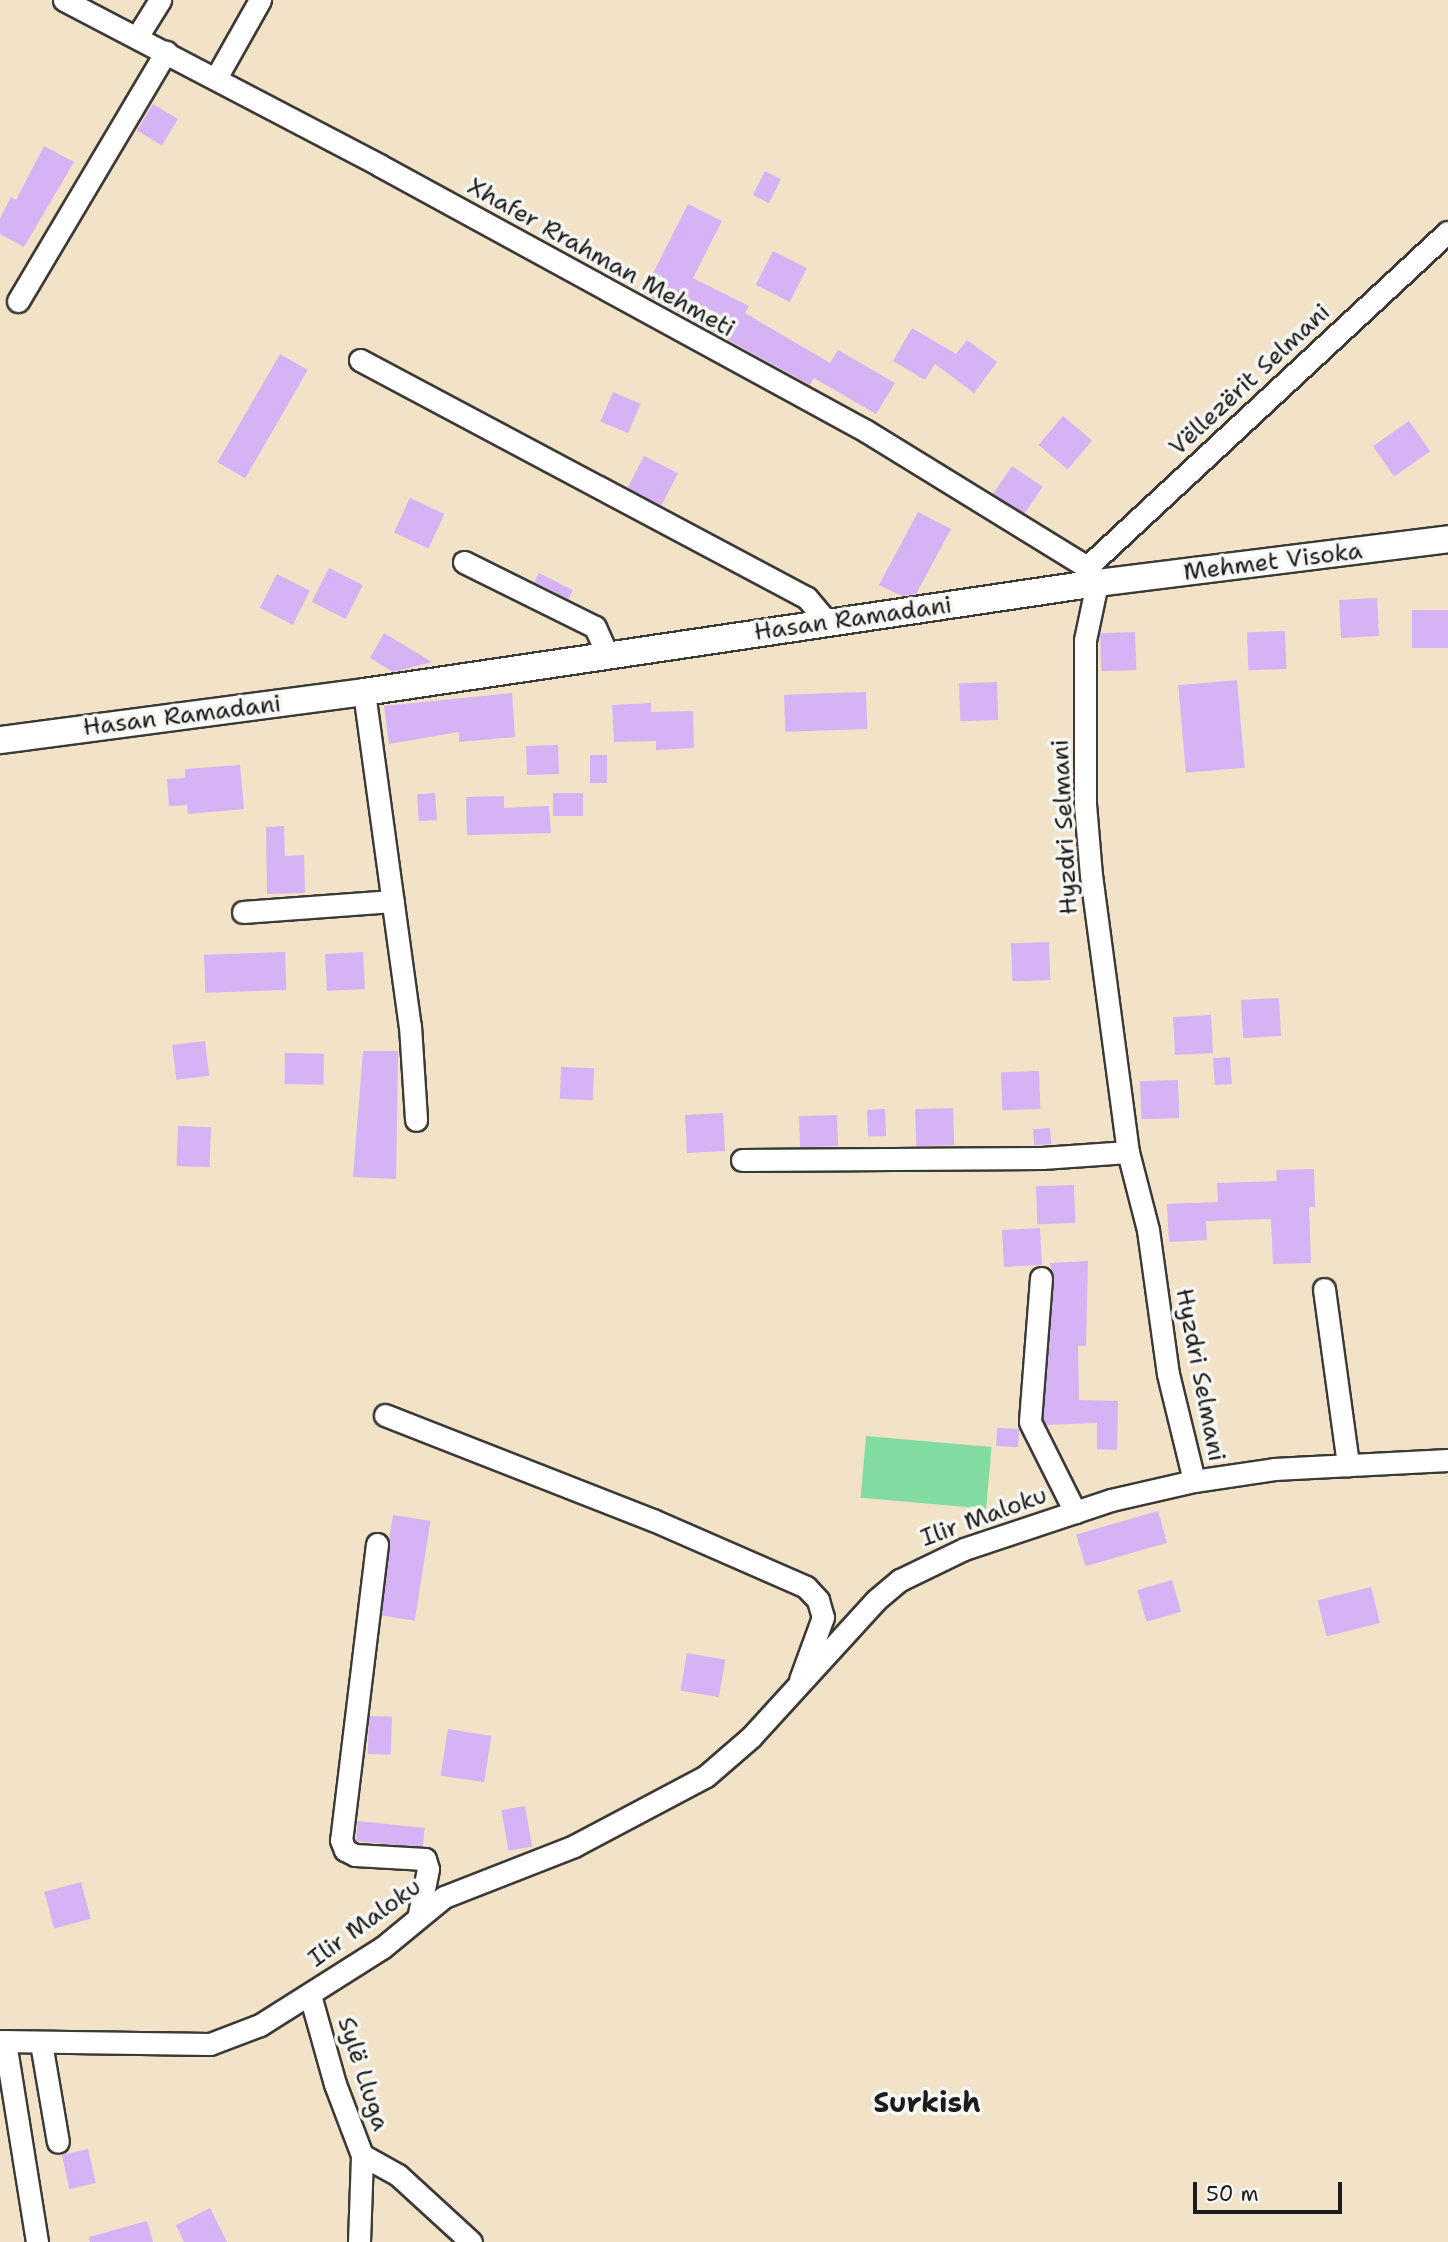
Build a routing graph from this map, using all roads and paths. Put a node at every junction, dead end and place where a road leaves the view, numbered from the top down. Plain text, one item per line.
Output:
1 (64, 0) edge
2 (160, 0) edge
3 (261, 0) edge
4 (137, 37) junction
5 (166, 52) junction
6 (216, 78) junction
7 (1448, 232) edge
8 (18, 301) dead end
9 (360, 360) dead end
10 (1448, 539) edge
11 (464, 562) dead end
12 (1092, 575) junction
13 (828, 623) junction
14 (608, 656) junction
15 (364, 692) junction
16 (0, 740) edge
17 (393, 901) junction
18 (243, 912) dead end
19 (416, 1120) dead end
20 (1128, 1152) junction
21 (742, 1160) dead end
22 (1041, 1278) dead end
23 (1324, 1289) dead end
24 (385, 1415) dead end
25 (1448, 1460) edge
26 (1348, 1465) junction
27 (1194, 1481) junction
28 (1075, 1512) junction
29 (377, 1544) dead end
30 (797, 1690) junction
31 (419, 1914) junction
32 (310, 1995) junction
33 (2, 2041) edge
34 (41, 2043) junction
35 (58, 2142) dead end
36 (362, 2155) junction
37 (37, 2242) edge
38 (359, 2242) edge
39 (471, 2242) edge

1 - 4 street, Xhafer Rrahman Mehmeti
2 - 4 street
3 - 6 street
4 - 5 street, Xhafer Rrahman Mehmeti
5 - 6 street, Xhafer Rrahman Mehmeti
5 - 8 street
6 - 12 street, Xhafer Rrahman Mehmeti
7 - 12 street, Vëllezërit Selmani
9 - 13 street
10 - 12 main road, Mehmet Visoka
11 - 14 street
12 - 13 main road, Hasan Ramadani
12 - 20 street, Hyzdri Selmani
13 - 14 main road, Hasan Ramadani
14 - 15 main road, Hasan Ramadani
15 - 16 main road, Hasan Ramadani
15 - 17 street
17 - 18 street
17 - 19 street
20 - 21 street
20 - 27 street, Hyzdri Selmani
22 - 28 street
23 - 26 street
24 - 30 street, Ilir Maloku
25 - 26 street, Hyzdri Selmani
26 - 27 street, Hyzdri Selmani
27 - 28 street, Ilir Maloku
28 - 30 street, Ilir Maloku
29 - 31 street
30 - 31 street, Ilir Maloku
31 - 32 street, Ilir Maloku
32 - 34 street, Ilir Maloku
32 - 36 street, Sylë Lluga
33 - 34 street, Ilir Maloku
33 - 37 street
34 - 35 street
36 - 38 street
36 - 39 street, Sylë Lluga

